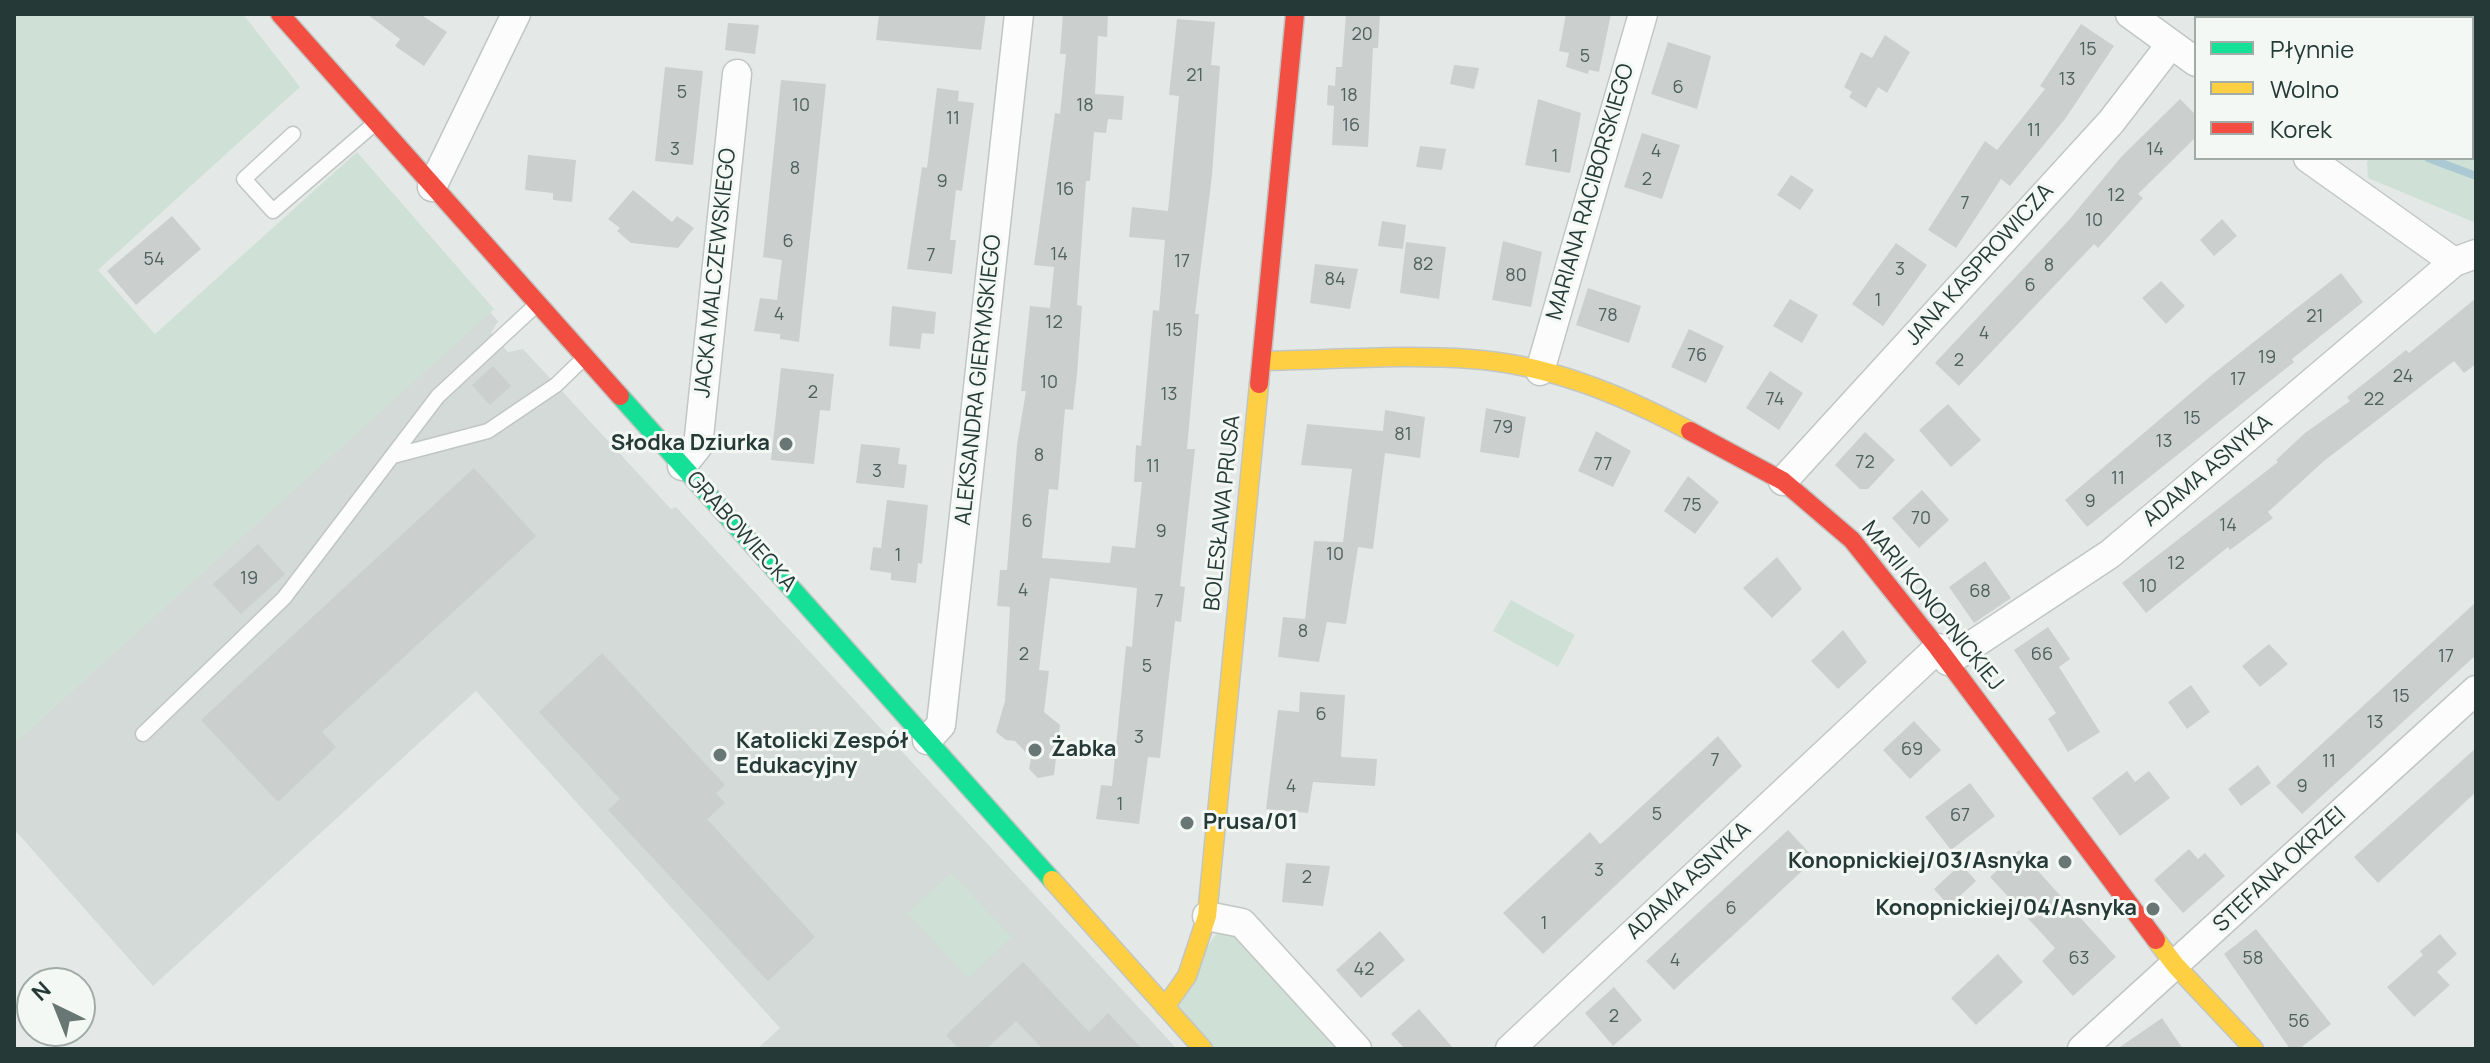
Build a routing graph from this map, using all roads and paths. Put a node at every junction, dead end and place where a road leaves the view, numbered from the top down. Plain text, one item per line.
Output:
1 (280, 14) edge
2 (516, 14) edge
3 (1019, 14) edge
4 (1295, 14) edge
5 (1643, 14) edge
6 (2130, 14) edge
7 (2171, 44) junction
8 (2194, 61) edge
9 (737, 74) dead end
10 (376, 123) junction
11 (293, 134) dead end
12 (2311, 160) edge
13 (432, 187) junction
14 (2465, 258) edge
15 (537, 304) junction
16 (585, 358) junction
17 (1262, 361) junction
18 (1540, 371) junction
19 (392, 456) junction
20 (682, 466) junction
21 (1783, 481) junction
22 (1943, 655) junction
23 (2476, 690) edge
24 (143, 734) dead end
25 (927, 740) junction
26 (1207, 916) junction
27 (2176, 966) junction
28 (1165, 1007) junction
29 (1203, 1049) edge
30 (1357, 1049) edge
31 (1510, 1049) edge
32 (2082, 1049) edge
33 (2254, 1049) edge

1 - 10 street, GRABOWIECKA
2 - 13 street
3 - 25 street, ALEKSANDRA GIERYMSKIEGO
4 - 17 street, BOLESŁAWA PRUSA
5 - 18 street, MARIANA RACIBORSKIEGO
6 - 7 street
7 - 8 street
7 - 21 street, JANA KASPROWICZA
9 - 20 street, JACKA MALCZEWSKIEGO
10 - 11 lane
10 - 13 street, GRABOWIECKA
12 - 14 street
13 - 15 street, GRABOWIECKA
14 - 22 street, ADAMA ASNYKA
15 - 16 street, GRABOWIECKA
15 - 19 lane
16 - 19 lane
16 - 20 street, GRABOWIECKA
17 - 18 street, MARII KONOPNICKIEJ
17 - 26 street, BOLESŁAWA PRUSA
18 - 21 street, MARII KONOPNICKIEJ
19 - 24 lane
20 - 25 street, GRABOWIECKA
21 - 22 street, MARII KONOPNICKIEJ
22 - 27 street, MARII KONOPNICKIEJ
22 - 31 street, ADAMA ASNYKA
23 - 27 street, STEFANA OKRZEI
25 - 28 street, GRABOWIECKA
26 - 28 street, BOLESŁAWA PRUSA
26 - 30 street
27 - 32 street, STEFANA OKRZEI
27 - 33 street, MARII KONOPNICKIEJ
28 - 29 street, GRABOWIECKA

